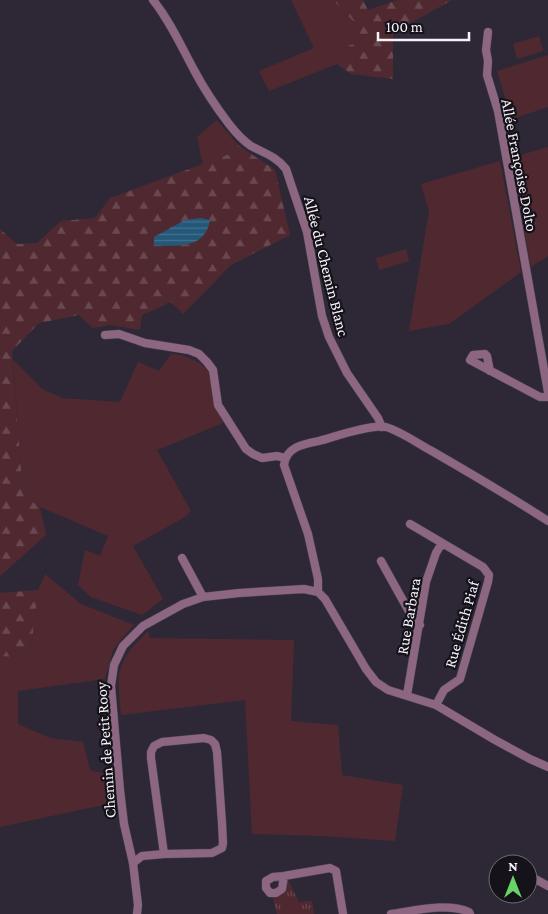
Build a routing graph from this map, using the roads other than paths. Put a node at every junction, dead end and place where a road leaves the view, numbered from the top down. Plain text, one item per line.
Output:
1 (153, 0) edge
2 (488, 32) dead end
3 (105, 336) dead end
4 (548, 343) edge
5 (539, 345) junction
6 (490, 371) dead end
7 (548, 392) edge
8 (548, 397) edge
9 (382, 427) junction
10 (285, 458) junction
11 (548, 521) edge
12 (410, 524) dead end
13 (442, 543) junction
14 (182, 558) dead end
15 (381, 561) dead end
16 (318, 592) junction
17 (203, 597) junction
18 (420, 625) junction
19 (408, 695) junction
20 (436, 705) junction
21 (548, 766) edge
22 (164, 854) junction
23 (133, 863) junction
24 (284, 876) dead end
25 (138, 914) edge
26 (343, 914) edge
27 (391, 914) edge
28 (470, 914) edge

1 - 9 street, Allée du Chemin Blanc
2 - 5 street, Allée Françoise Dolto
3 - 10 street
4 - 5 street
5 - 7 street, Allée Françoise Dolto
6 - 8 street
9 - 10 street
9 - 11 street
10 - 16 street
12 - 13 street, Rue Édith Piaf
13 - 18 street, Rue Barbara
13 - 20 street, Rue Édith Piaf
14 - 17 street
15 - 18 street
16 - 17 street, Chemin de Petit Rooy
16 - 19 street
17 - 23 street, Chemin de Petit Rooy
18 - 19 street, Rue Barbara
19 - 20 street
20 - 21 street
22 - 22 street
22 - 23 street
23 - 25 street, Chemin de Petit Rooy
24 - 26 street
27 - 28 street

